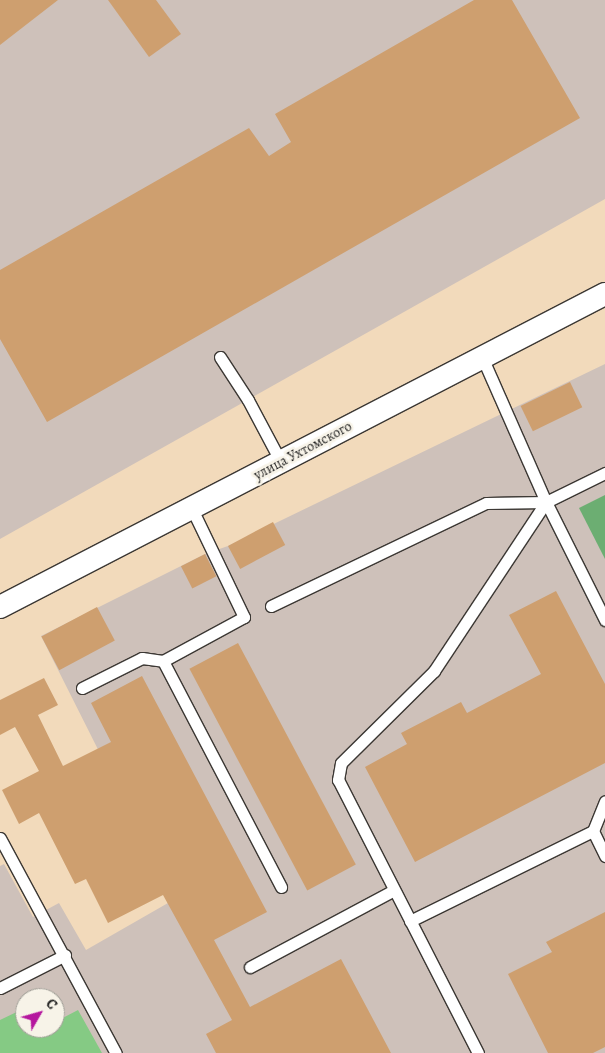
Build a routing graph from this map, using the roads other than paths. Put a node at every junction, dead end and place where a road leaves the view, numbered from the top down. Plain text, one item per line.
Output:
1 (605, 294) edge
2 (220, 357) dead end
3 (482, 357) junction
4 (281, 462) junction
5 (605, 473) edge
6 (546, 502) junction
7 (192, 509) junction
8 (271, 606) dead end
9 (0, 607) edge
10 (605, 620) edge
11 (163, 661) junction
12 (82, 688) dead end
13 (605, 801) edge
14 (593, 831) junction
15 (0, 838) edge
16 (605, 856) edge
17 (280, 887) dead end
18 (394, 890) junction
19 (410, 921) junction
20 (64, 955) junction
21 (250, 967) dead end
22 (0, 988) edge
23 (116, 1053) edge
24 (478, 1053) edge

1 - 3 street, улица Ухтомского
2 - 4 lane
3 - 4 street, улица Ухтомского
3 - 6 lane
4 - 7 street, улица Ухтомского
5 - 6 lane
6 - 8 lane
6 - 10 lane
6 - 18 lane
7 - 9 street, улица Ухтомского
7 - 11 lane
11 - 12 lane
11 - 17 lane
13 - 14 lane
14 - 16 lane
14 - 19 lane
15 - 20 lane
18 - 19 lane
18 - 21 lane
19 - 24 lane
20 - 22 lane
20 - 23 lane

